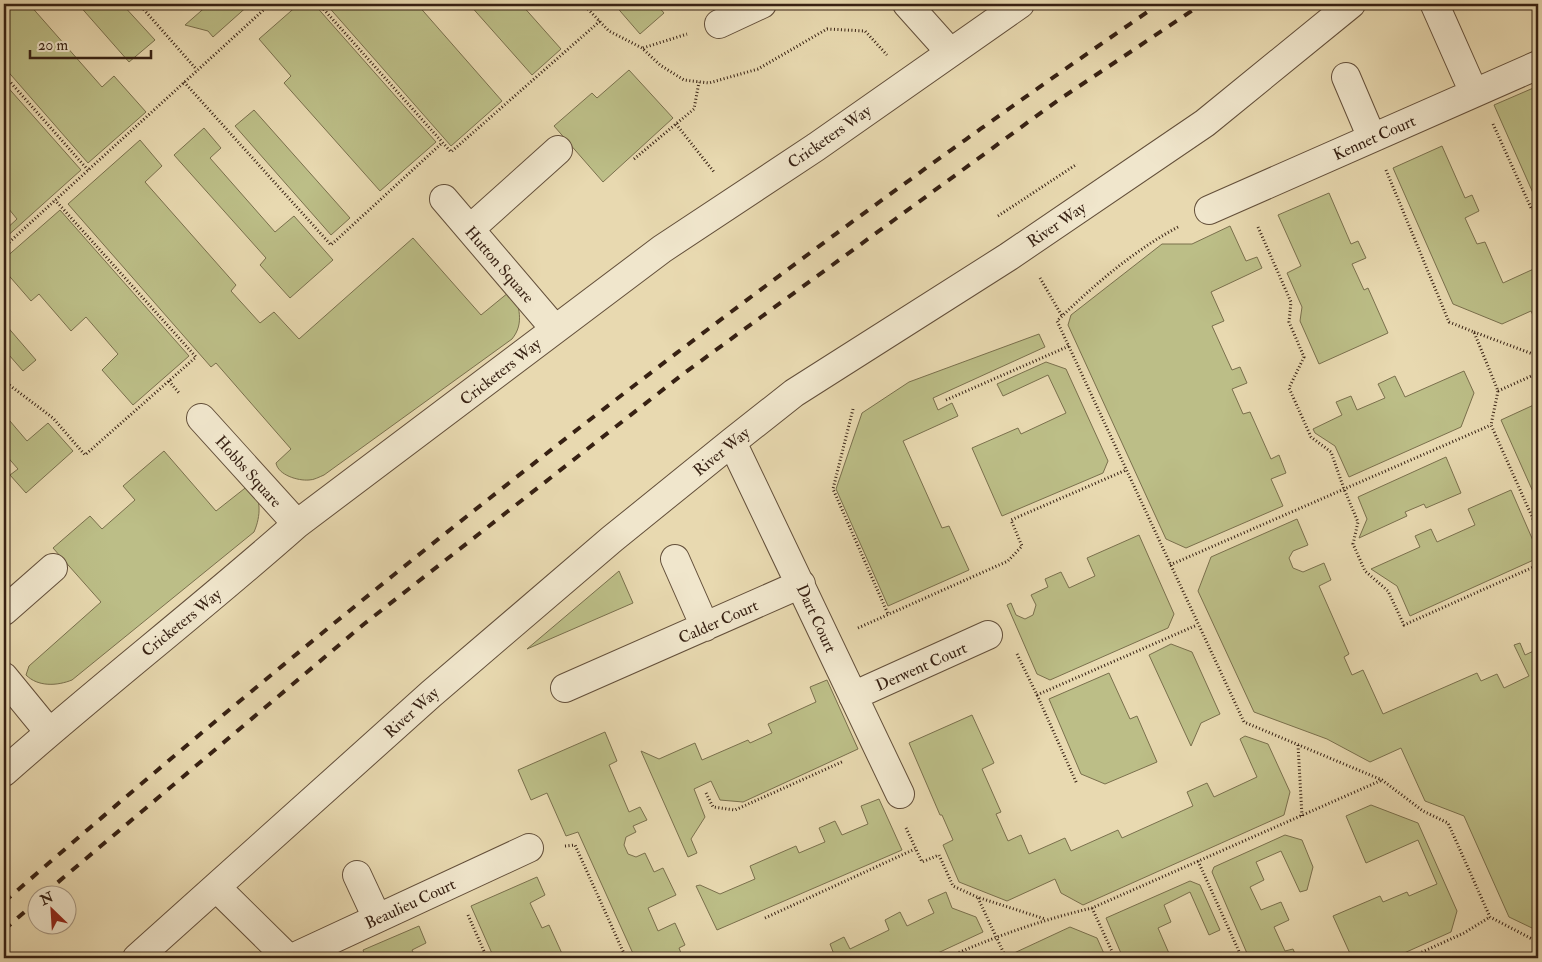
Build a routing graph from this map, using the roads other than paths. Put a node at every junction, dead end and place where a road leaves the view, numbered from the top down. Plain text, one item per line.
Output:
1 (762, 4) edge
2 (907, 4) edge
3 (1020, 4) edge
4 (1351, 4) edge
5 (1435, 5) dead end
6 (719, 24) road end
7 (950, 52) junction
8 (1538, 65) edge
9 (1346, 77) dead end
10 (1476, 92) junction
11 (1372, 138) junction
12 (558, 150) dead end
13 (444, 198) dead end
14 (1209, 210) road end
15 (470, 229) junction
16 (556, 328) junction
17 (201, 418) dead end
18 (732, 442) junction
19 (297, 524) junction
20 (675, 559) dead end
21 (53, 568) dead end
22 (801, 584) junction
23 (4, 612) edge
24 (705, 627) junction
25 (988, 635) road end
26 (4, 677) edge
27 (565, 688) dead end
28 (854, 696) junction
29 (49, 732) junction
30 (4, 772) edge
31 (900, 794) road end
32 (529, 848) road end
33 (357, 875) dead end
34 (216, 887) junction
35 (377, 918) junction
36 (137, 958) edge
37 (290, 958) edge

1 - 6 street
2 - 7 street
3 - 7 street, Cricketers Way
4 - 18 street, River Way
5 - 10 street
7 - 16 street, Cricketers Way
8 - 10 street, Kennet Court
9 - 11 street
10 - 11 street, Kennet Court
11 - 14 street, Kennet Court
12 - 15 street
13 - 15 street, Hutton Square
15 - 16 street, Hutton Square
16 - 19 street, Cricketers Way
17 - 19 street, Hobbs Square
18 - 22 street, Dart Court
18 - 34 street, River Way
19 - 29 street, Cricketers Way
20 - 24 street
21 - 23 street
22 - 24 street, Calder Court
22 - 28 street, Dart Court
24 - 27 street, Calder Court
25 - 28 street, Derwent Court
26 - 29 street
28 - 31 street, Dart Court
29 - 30 street, Cricketers Way
32 - 35 street, Beaulieu Court
33 - 35 street
34 - 36 street, River Way
34 - 37 street
35 - 37 street, Beaulieu Court

